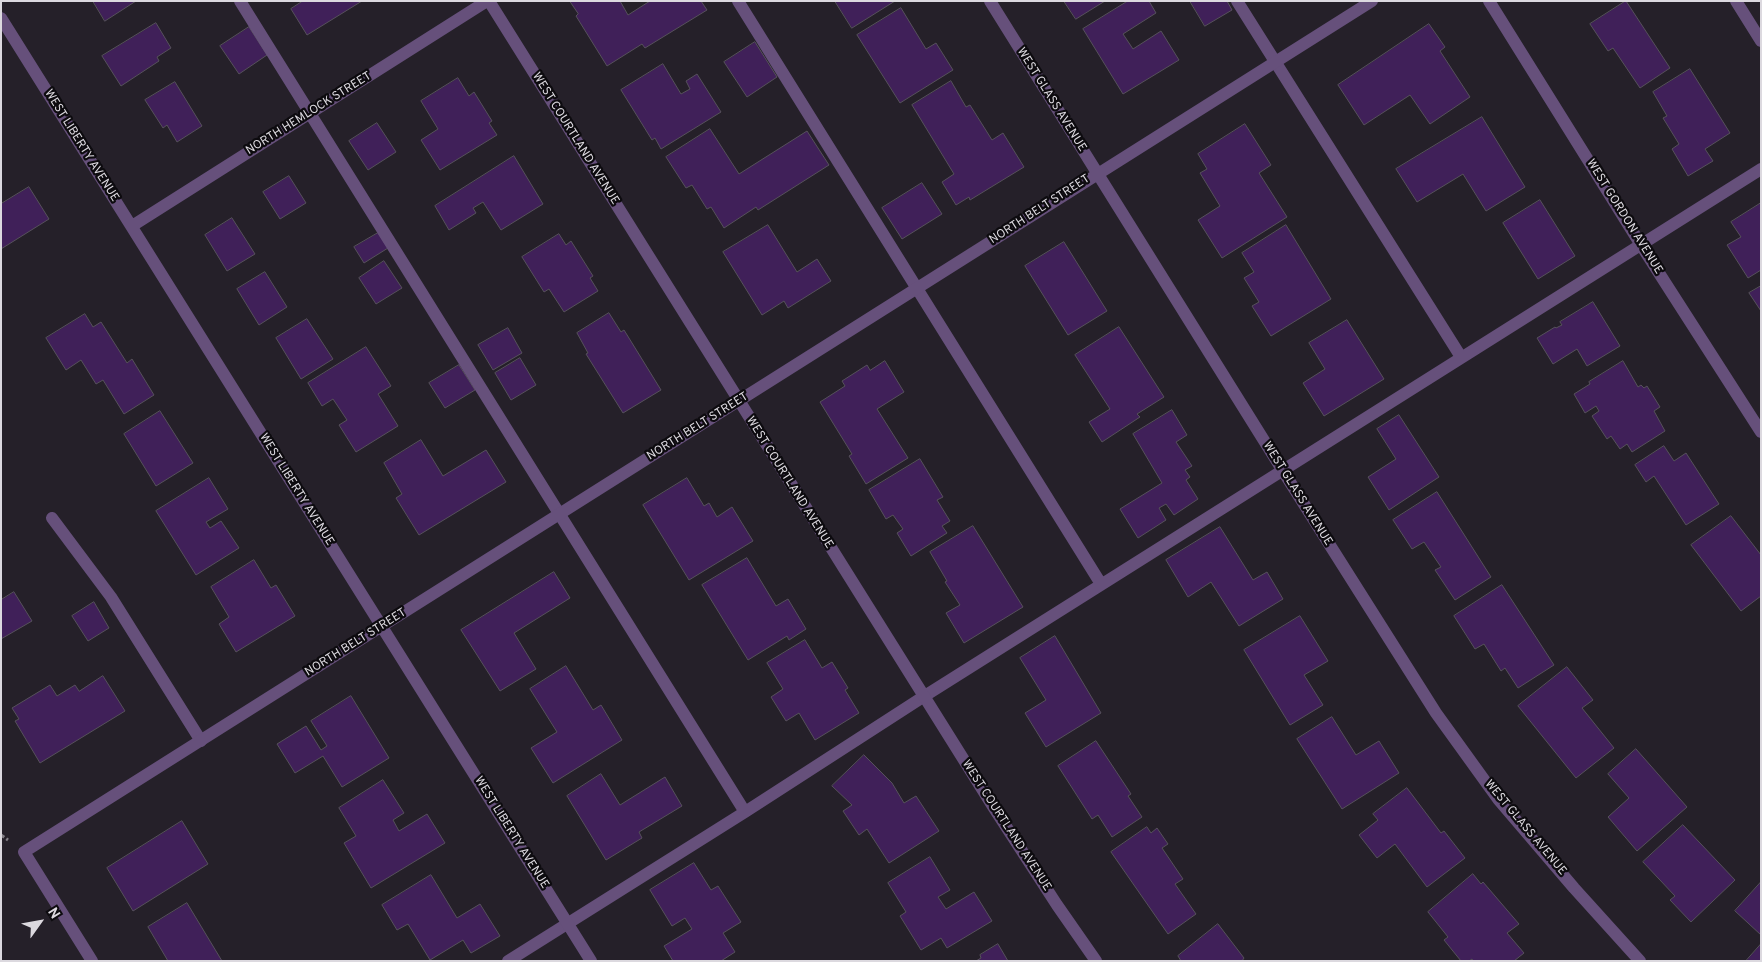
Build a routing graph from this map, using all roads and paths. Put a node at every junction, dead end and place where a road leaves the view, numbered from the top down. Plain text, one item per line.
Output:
1 (240, 1) edge
2 (488, 1) edge
3 (738, 1) edge
4 (990, 1) edge
5 (1237, 1) edge
6 (1372, 1) edge
7 (1489, 1) edge
8 (1736, 1) edge
9 (1, 18) edge
10 (1761, 41) edge
11 (1274, 62) junction
12 (310, 113) junction
13 (1761, 169) edge
14 (1097, 174) junction
15 (132, 226) junction
16 (1641, 245) junction
17 (918, 288) junction
18 (1461, 357) junction
19 (738, 402) junction
20 (1761, 432) edge
21 (1282, 471) junction
22 (559, 515) junction
23 (52, 518) dead end
24 (1101, 584) junction
25 (382, 627) junction
26 (923, 697) junction
27 (201, 741) junction
28 (745, 812) junction
29 (568, 924) junction
30 (92, 961) edge
31 (508, 961) edge
32 (591, 961) edge
33 (1096, 961) edge
34 (1640, 961) edge

1 - 12 street
2 - 12 street, NORTH HEMLOCK STREET
2 - 19 street, WEST COURTLAND AVENUE
3 - 17 street
4 - 14 street, WEST GLASS AVENUE
5 - 11 street
6 - 11 street, NORTH BELT STREET
7 - 16 street, WEST GORDON AVENUE
8 - 10 street
9 - 15 street, WEST LIBERTY AVENUE
11 - 14 street, NORTH BELT STREET
11 - 18 street
12 - 15 street, NORTH HEMLOCK STREET
12 - 22 street
13 - 16 street
14 - 17 street, NORTH BELT STREET
14 - 21 street, WEST GLASS AVENUE
15 - 25 street, WEST LIBERTY AVENUE
16 - 18 street
16 - 20 street, WEST GORDON AVENUE
17 - 19 street, NORTH BELT STREET
17 - 24 street
18 - 21 street
19 - 22 street, NORTH BELT STREET
19 - 26 street, WEST COURTLAND AVENUE
21 - 24 street
21 - 34 street, WEST GLASS AVENUE
22 - 25 street, NORTH BELT STREET
22 - 28 street
23 - 27 street
24 - 26 street
25 - 27 street, NORTH BELT STREET
25 - 29 street, WEST LIBERTY AVENUE
26 - 28 street
26 - 33 street, WEST COURTLAND AVENUE
27 - 30 street, NORTH BELT STREET
28 - 29 street
29 - 31 street
29 - 32 street, WEST LIBERTY AVENUE

